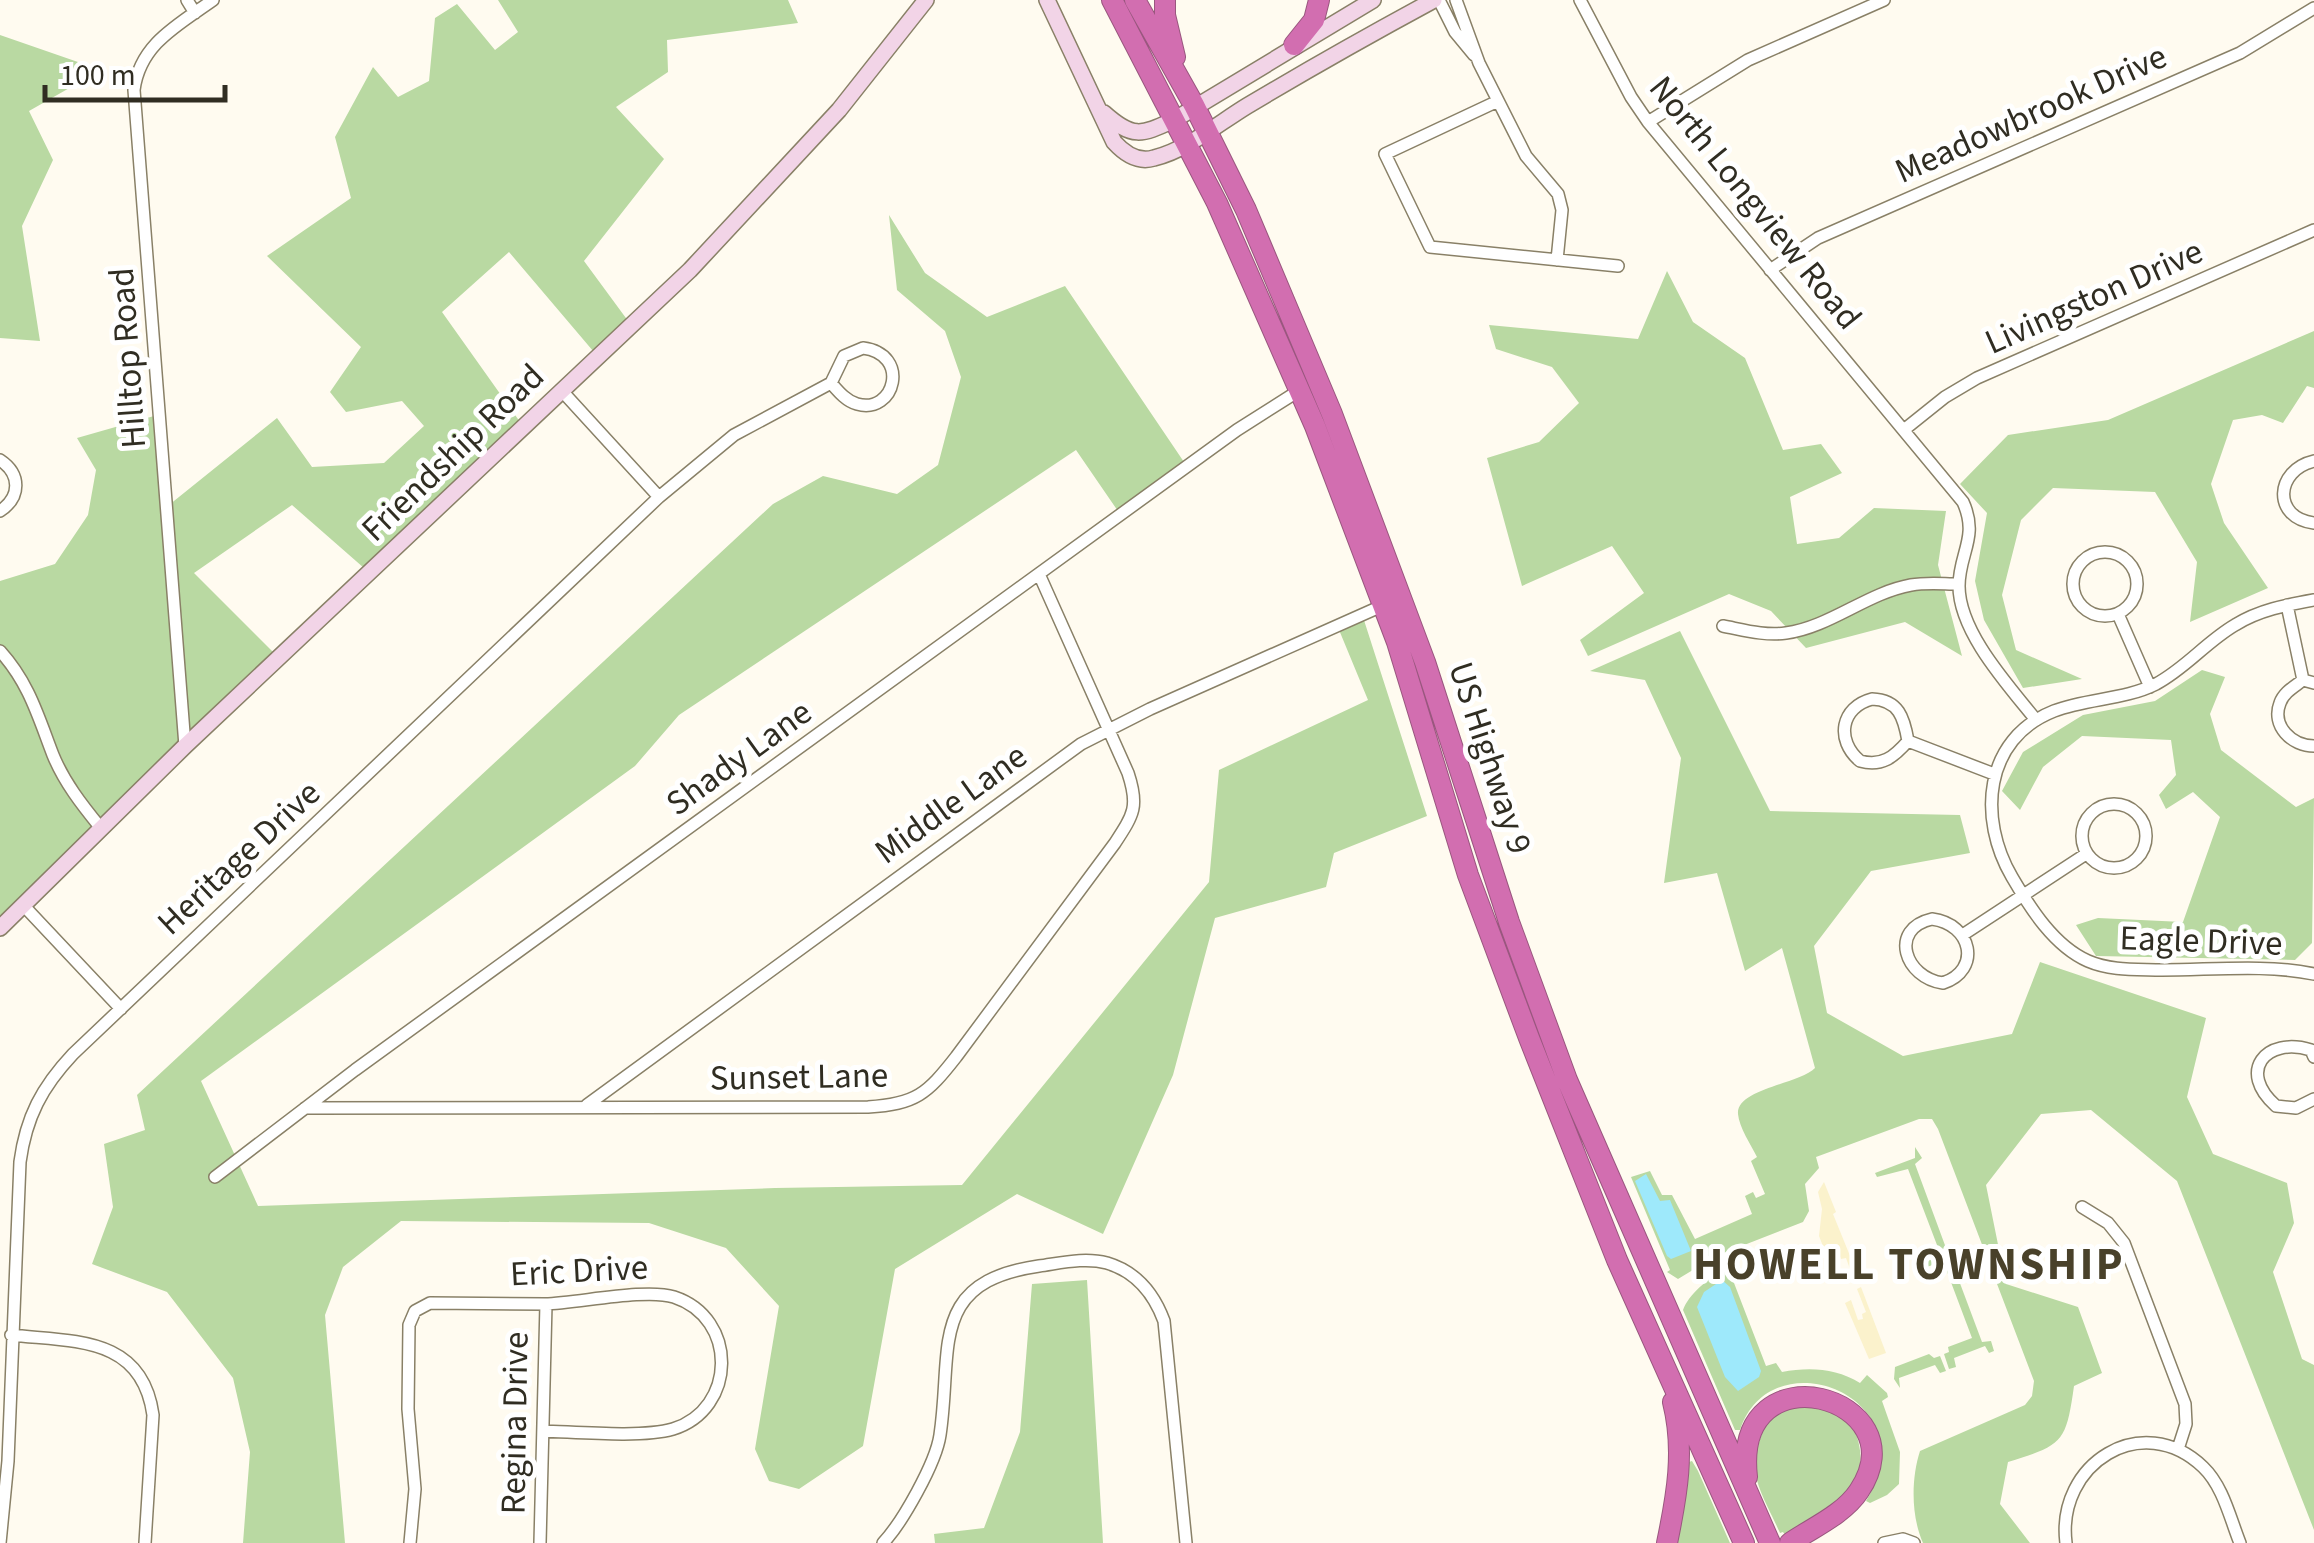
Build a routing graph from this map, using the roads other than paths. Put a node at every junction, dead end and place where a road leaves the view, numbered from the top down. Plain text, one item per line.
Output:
1 (187, 0) edge
2 (213, 0) edge
3 (926, 0) edge
4 (1047, 0) edge
5 (1112, 0) edge
6 (1135, 0) edge
7 (1165, 0) edge
8 (1319, 0) edge
9 (1373, 0) edge
10 (1437, 0) edge
11 (1456, 0) edge
12 (1580, 0) edge
13 (1884, 0) edge
14 (2314, 8) edge
15 (195, 13) junction
16 (1294, 45) junction
17 (1479, 62) junction
18 (1190, 99) junction
19 (1498, 101) junction
20 (1097, 107) junction
21 (1174, 120) junction
22 (1648, 122) junction
23 (1207, 130) junction
24 (1186, 144) junction
25 (2314, 230) edge
26 (1557, 260) junction
27 (1618, 266) dead end
28 (1770, 270) junction
29 (831, 384) junction
30 (1300, 390) junction
31 (562, 391) junction
32 (1905, 429) junction
33 (0, 460) edge
34 (2314, 461) edge
35 (659, 497) junction
36 (0, 512) edge
37 (2314, 523) edge
38 (1039, 574) junction
39 (1959, 584) junction
40 (2314, 600) edge
41 (1384, 605) junction
42 (2287, 605) junction
43 (2118, 614) junction
44 (1723, 626) dead end
45 (0, 652) edge
46 (2308, 682) edge
47 (2150, 686) junction
48 (2036, 720) junction
49 (1109, 730) junction
50 (1908, 742) junction
51 (185, 746) junction
52 (2314, 746) edge
53 (1994, 774) junction
54 (100, 827) junction
55 (2086, 854) junction
56 (2023, 895) junction
57 (24, 906) junction
58 (0, 928) edge
59 (1964, 934) junction
60 (2314, 974) edge
61 (120, 1009) junction
62 (2313, 1051) edge
63 (2314, 1099) edge
64 (585, 1106) junction
65 (304, 1108) junction
66 (215, 1177) dead end
67 (2082, 1207) dead end
68 (546, 1304) junction
69 (11, 1336) junction
70 (1666, 1371) junction
71 (543, 1431) junction
72 (2178, 1449) junction
73 (1748, 1494) junction
74 (0, 1543) edge
75 (145, 1543) edge
76 (410, 1543) edge
77 (540, 1543) edge
78 (882, 1543) edge
79 (1186, 1543) edge
80 (1666, 1543) edge
81 (1744, 1543) edge
82 (1770, 1543) edge
83 (1790, 1543) edge
84 (1884, 1543) edge
85 (1914, 1543) edge
86 (2066, 1543) edge
87 (2240, 1543) edge

1 - 15 street
2 - 15 street, Hilltop Road
3 - 31 street, Friendship Road
4 - 20 street
5 - 21 highway, US Highway 9
6 - 18 highway, US Highway 9
7 - 18 highway
8 - 16 highway
9 - 16 street
10 - 17 street
10 - 23 street
11 - 17 street
12 - 22 street, North Longview Road
13 - 22 street
14 - 28 street, Meadowbrook Drive
15 - 51 street, Hilltop Road
16 - 18 street
17 - 19 street
18 - 21 street
18 - 23 highway, US Highway 9
19 - 26 street
19 - 26 street
20 - 21 street
20 - 24 street
21 - 24 highway, US Highway 9
22 - 28 street, North Longview Road
23 - 24 street
23 - 73 highway, US Highway 9
24 - 30 highway, US Highway 9
25 - 32 street, Livingston Drive
26 - 27 street
28 - 32 street, North Longview Road
29 - 29 street, Heritage Drive
29 - 35 street, Heritage Drive
30 - 38 street, Shady Lane
30 - 41 highway, US Highway 9
31 - 35 street
31 - 51 street, Friendship Road
32 - 39 street, North Longview Road
33 - 36 street
34 - 37 street
35 - 61 street, Heritage Drive
38 - 49 street, Sunset Lane
38 - 65 street, Shady Lane
39 - 44 street
39 - 48 street
40 - 42 street
41 - 49 street, Middle Lane
41 - 70 highway, US Highway 9
42 - 46 street
42 - 47 street
43 - 43 street
43 - 47 street
45 - 54 street
46 - 52 street
47 - 48 street
48 - 53 street
49 - 64 street, Middle Lane
49 - 64 street, Sunset Lane
50 - 50 street
50 - 53 street
51 - 54 street, Friendship Road
53 - 56 street, Eagle Drive
54 - 57 street, Friendship Road
55 - 55 street
55 - 56 street
56 - 59 street
56 - 60 street, Eagle Drive
57 - 58 street, Friendship Road
57 - 61 street
59 - 59 street
61 - 69 street, Heritage Drive
62 - 63 street
64 - 65 street, Sunset Lane
65 - 66 street, Shady Lane
67 - 72 street
68 - 71 street, Regina Drive
68 - 71 street, Eric Drive
68 - 76 street, Eric Drive
69 - 74 street, Heritage Drive
69 - 75 street
70 - 80 highway
70 - 81 highway, US Highway 9
71 - 77 street, Regina Drive
72 - 86 street
72 - 87 street
73 - 82 highway, US Highway 9
73 - 83 highway
78 - 79 street
84 - 85 street

